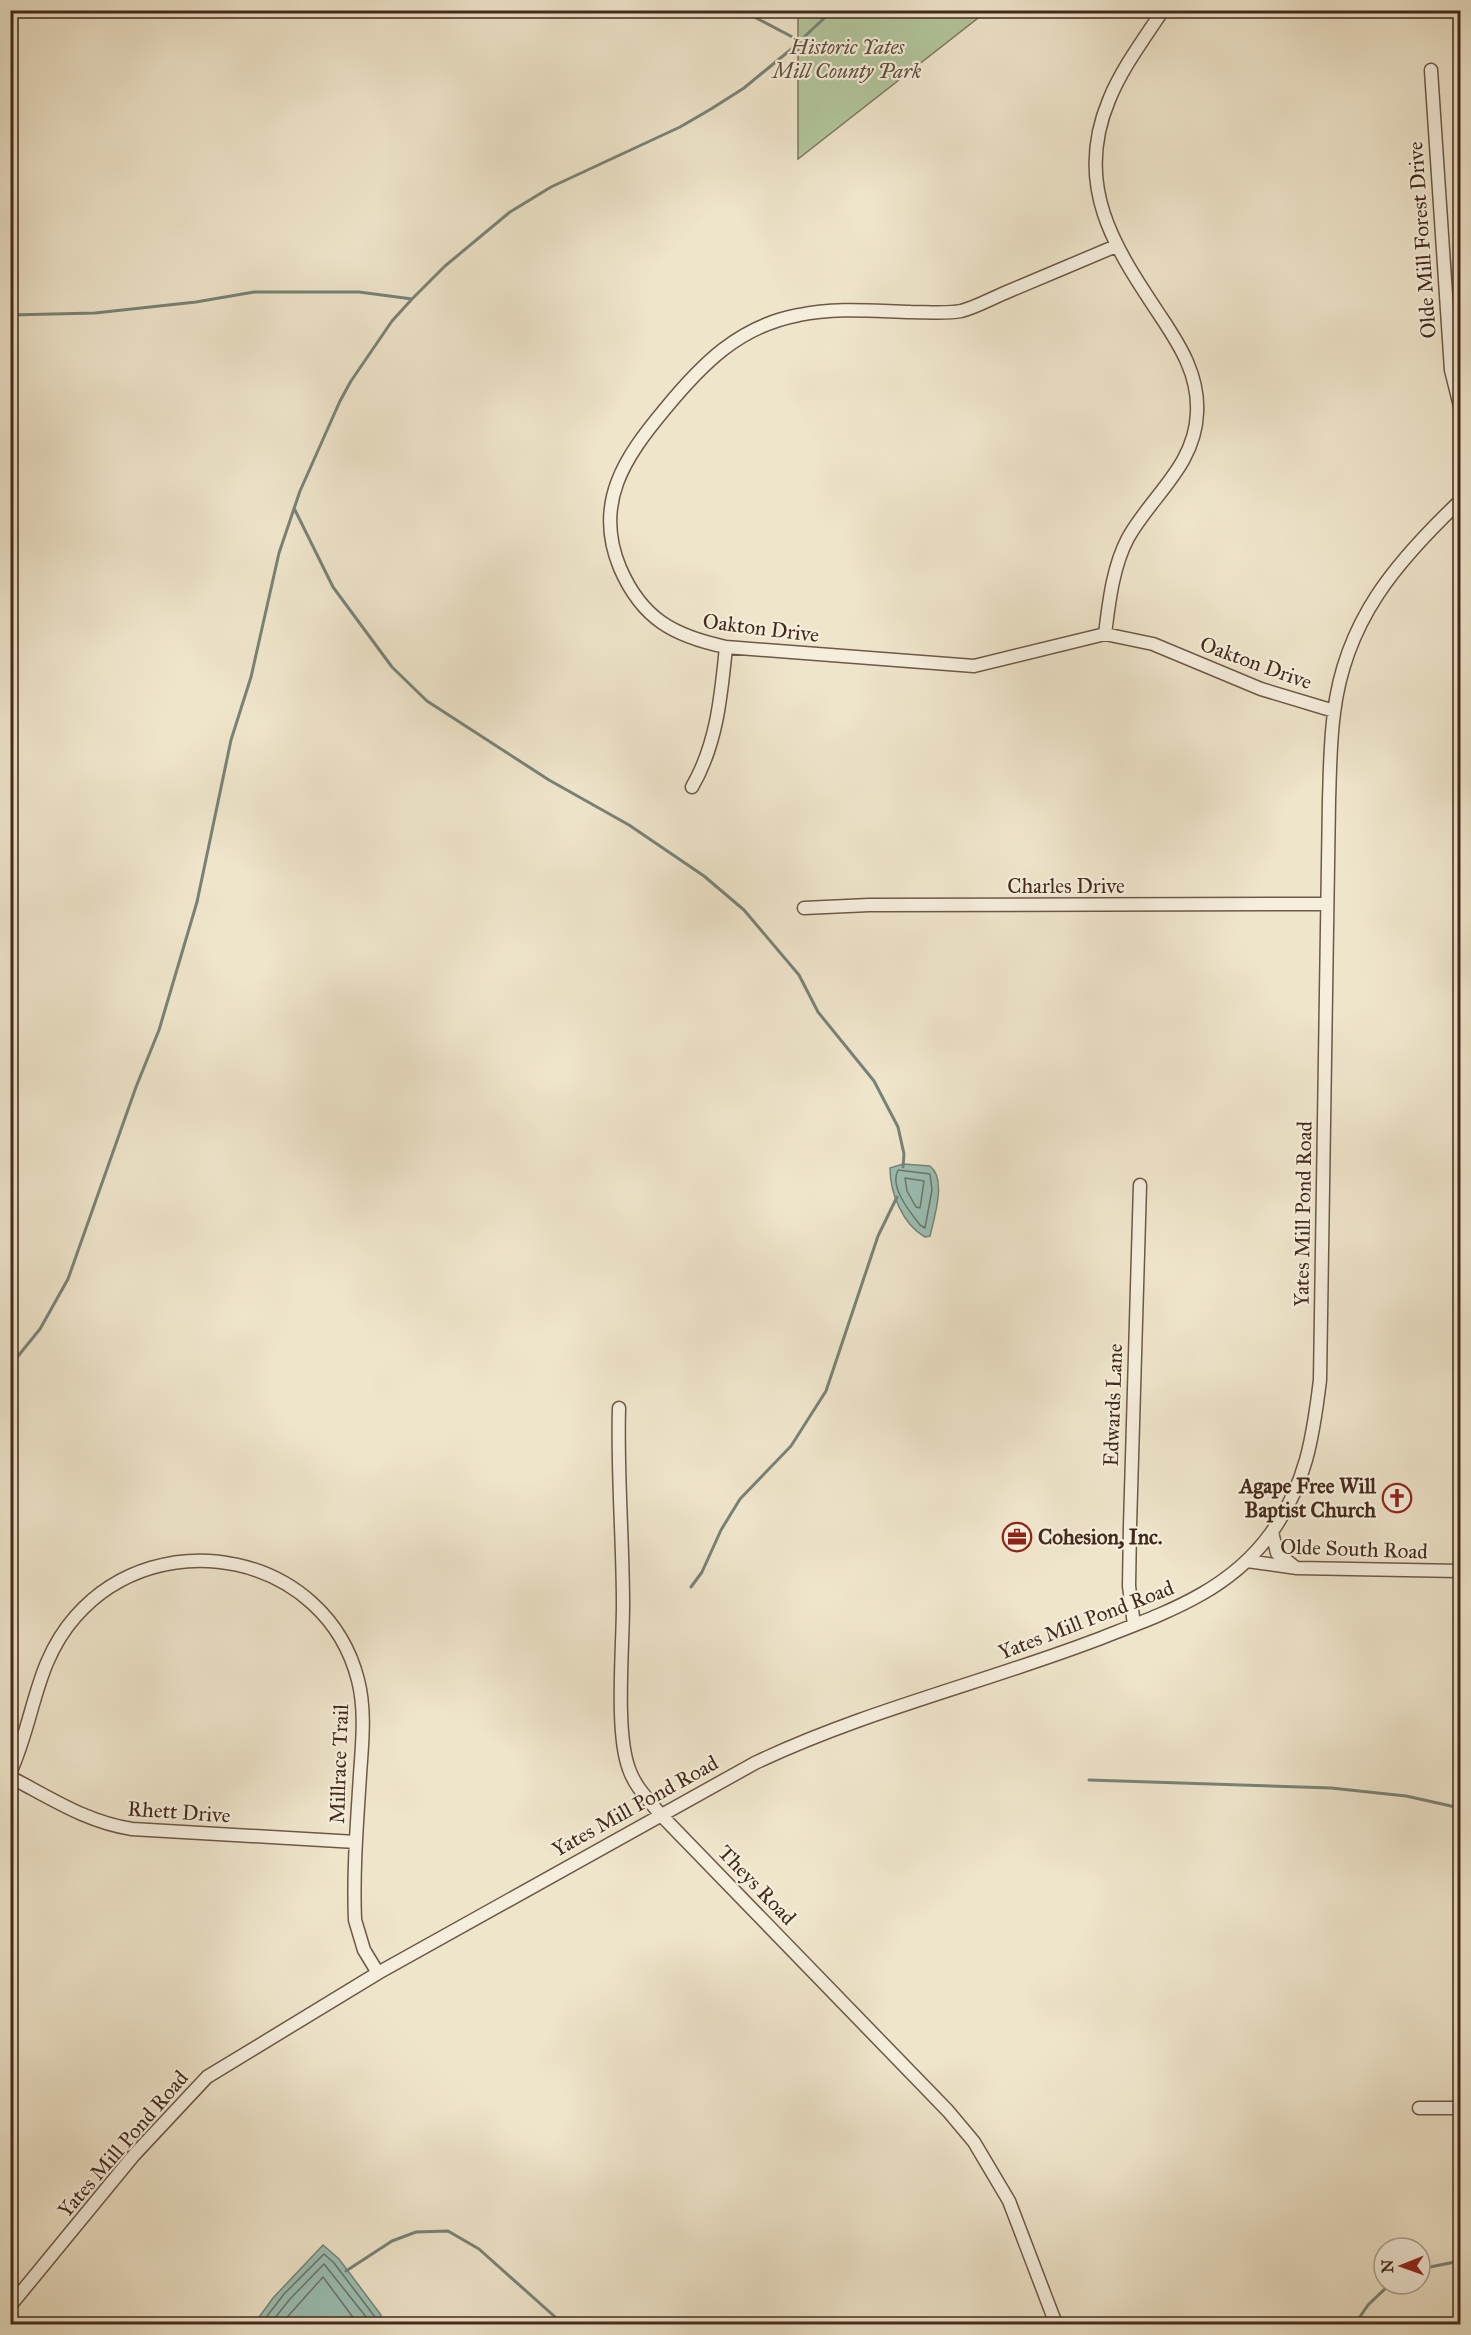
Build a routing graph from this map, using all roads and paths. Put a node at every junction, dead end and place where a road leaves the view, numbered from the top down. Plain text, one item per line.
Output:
1 (1163, 10) edge
2 (1431, 70) dead end
3 (1116, 246) junction
4 (1461, 406) edge
5 (1461, 501) edge
6 (1105, 634) junction
7 (726, 647) junction
8 (1334, 711) junction
9 (692, 787) dead end
10 (1327, 904) junction
11 (804, 908) dead end
12 (1140, 1185) dead end
13 (620, 1407) dead end
14 (1272, 1532) junction
15 (1247, 1561) junction
16 (1297, 1568) junction
17 (1461, 1571) edge
18 (1134, 1625) junction
19 (10, 1775) edge
20 (660, 1814) junction
21 (356, 1842) junction
22 (378, 1974) junction
23 (1419, 2108) dead end
24 (1461, 2108) edge
25 (10, 2306) edge
26 (1056, 2325) edge

1 - 3 street
2 - 4 street, Olde Mill Forest Drive
3 - 6 street
3 - 7 street, Oakton Drive
5 - 8 street, Yates Mill Pond Road
6 - 7 street, Oakton Drive
6 - 8 street, Oakton Drive
7 - 9 street
8 - 10 street, Yates Mill Pond Road
10 - 11 street, Charles Drive
10 - 14 street, Yates Mill Pond Road
12 - 18 street, Edwards Lane
13 - 20 street, Theys Road
14 - 15 street, Yates Mill Pond Road
14 - 16 street
15 - 16 street, Olde South Road
15 - 18 street, Yates Mill Pond Road
16 - 17 street, Olde South Road
18 - 20 street, Yates Mill Pond Road
19 - 21 street, Rhett Drive
19 - 21 street, Millrace Trail
20 - 22 street, Yates Mill Pond Road
20 - 26 street, Theys Road
21 - 22 street, Millrace Trail
22 - 25 street, Yates Mill Pond Road
23 - 24 street

